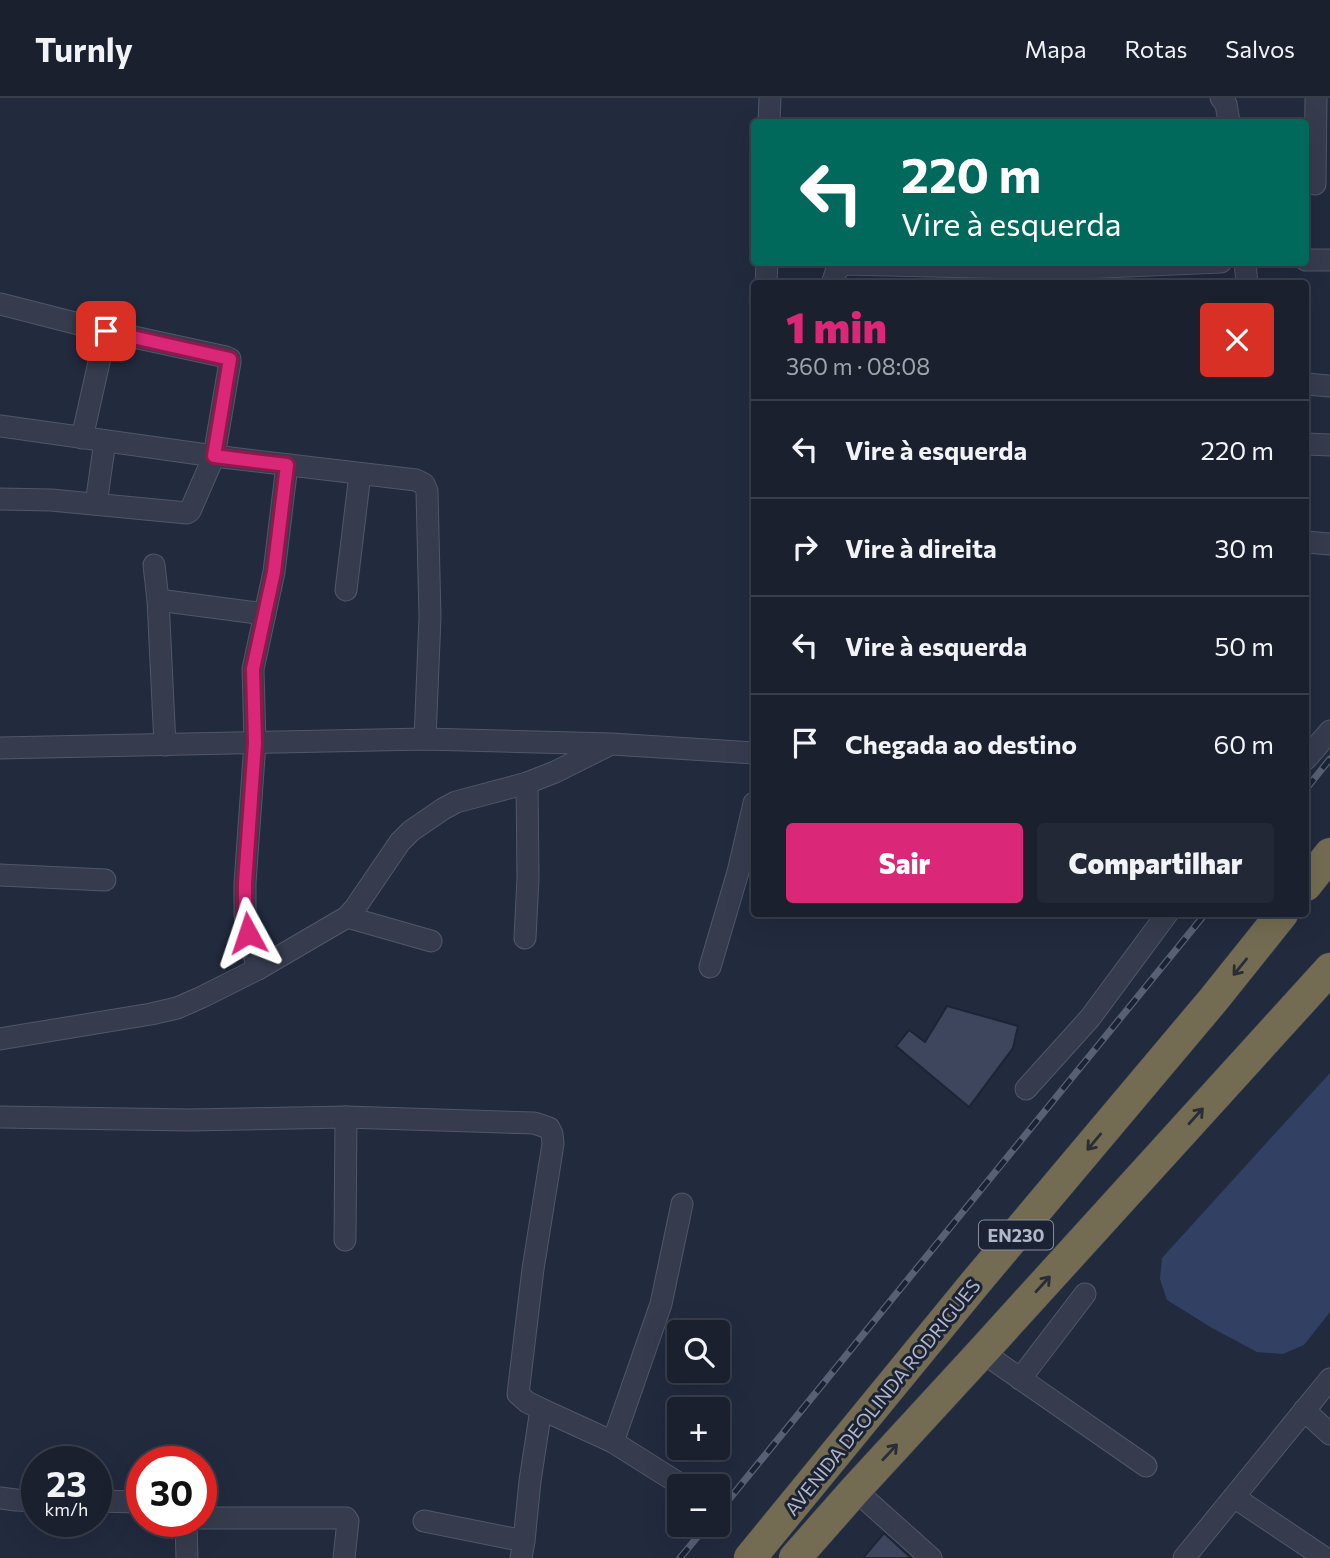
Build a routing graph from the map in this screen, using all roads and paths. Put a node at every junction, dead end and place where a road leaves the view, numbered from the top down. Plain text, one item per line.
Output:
1 (770, 98) edge
2 (1221, 98) edge
3 (1315, 98) edge
4 (769, 119) edge
5 (1228, 119) edge
6 (1317, 185) edge
7 (1309, 260) edge
8 (1330, 260) edge
9 (930, 266) edge
10 (1127, 266) edge
11 (0, 304) edge
12 (106, 331) junction
13 (1309, 384) edge
14 (1330, 386) edge
15 (0, 426) edge
16 (82, 438) junction
17 (105, 441) junction
18 (1309, 444) edge
19 (1330, 445) edge
20 (214, 456) junction
21 (287, 465) junction
22 (360, 474) junction
23 (0, 499) edge
24 (96, 504) junction
25 (1309, 542) edge
26 (1330, 544) edge
27 (154, 565) dead end
28 (346, 590) dead end
29 (158, 600) junction
30 (265, 614) junction
31 (1330, 731) edge
32 (425, 739) junction
33 (255, 743) junction
34 (612, 744) junction
35 (165, 745) junction
36 (0, 748) edge
37 (751, 753) edge
38 (1309, 756) edge
39 (527, 783) junction
40 (751, 816) edge
41 (1330, 854) edge
42 (0, 875) edge
43 (105, 880) dead end
44 (1309, 881) edge
45 (346, 917) junction
46 (1165, 917) edge
47 (1280, 917) edge
48 (525, 938) dead end
49 (431, 941) dead end
50 (710, 967) dead end
51 (258, 969) junction
52 (1330, 969) edge
53 (0, 1039) edge
54 (1026, 1089) dead end
55 (0, 1116) edge
56 (346, 1117) junction
57 (682, 1204) dead end
58 (345, 1240) dead end
59 (1085, 1294) dead end
60 (982, 1352) junction
61 (1020, 1379) junction
62 (1330, 1379) edge
63 (541, 1409) junction
64 (1304, 1410) junction
65 (1330, 1434) edge
66 (613, 1442) junction
67 (1146, 1466) dead end
68 (667, 1476) edge
69 (855, 1489) junction
70 (1234, 1497) junction
71 (0, 1498) edge
72 (21, 1500) edge
73 (217, 1518) edge
74 (424, 1521) dead end
75 (186, 1537) edge
76 (523, 1550) edge
77 (187, 1558) edge
78 (344, 1558) edge
79 (750, 1558) edge
80 (796, 1558) edge
81 (931, 1558) edge
82 (1184, 1558) edge
83 (1325, 1558) edge

1 - 4 street
2 - 5 street
3 - 6 street
7 - 8 street
9 - 10 street
11 - 12 street
12 - 16 street
12 - 20 street
13 - 14 street
15 - 16 street
16 - 17 street
17 - 20 street
17 - 24 street
18 - 19 street
20 - 21 street
20 - 24 street
21 - 22 street
21 - 30 street
22 - 28 street
22 - 32 street
23 - 24 street
25 - 26 street
27 - 29 street
29 - 30 street
29 - 35 street
30 - 33 street
31 - 38 street
32 - 33 street
32 - 34 street
33 - 35 street
33 - 51 street
34 - 37 street
34 - 39 street
35 - 36 street
39 - 45 street
39 - 48 street
40 - 50 street
41 - 44 highway
42 - 43 street
45 - 49 street
45 - 51 street
46 - 54 street
47 -> 79 highway, AVENIDA DEOLINDA RODRIGUES / EN230
51 - 53 street
60 -> 52 highway, AVENIDA DEOLINDA RODRIGUES / EN230
55 - 56 street
56 - 58 street
56 - 63 street
57 - 66 street
59 - 61 street
60 - 61 street
69 -> 60 highway, AVENIDA DEOLINDA RODRIGUES / EN230
61 - 67 street
62 - 64 street
63 - 66 street
63 - 76 street
64 - 65 street
64 - 70 street
66 - 68 street
69 - 80 highway, AVENIDA DEOLINDA RODRIGUES / EN230
69 - 81 street
70 - 82 street
70 - 83 street
71 - 72 street
73 - 78 street
74 - 76 street
75 - 77 street

